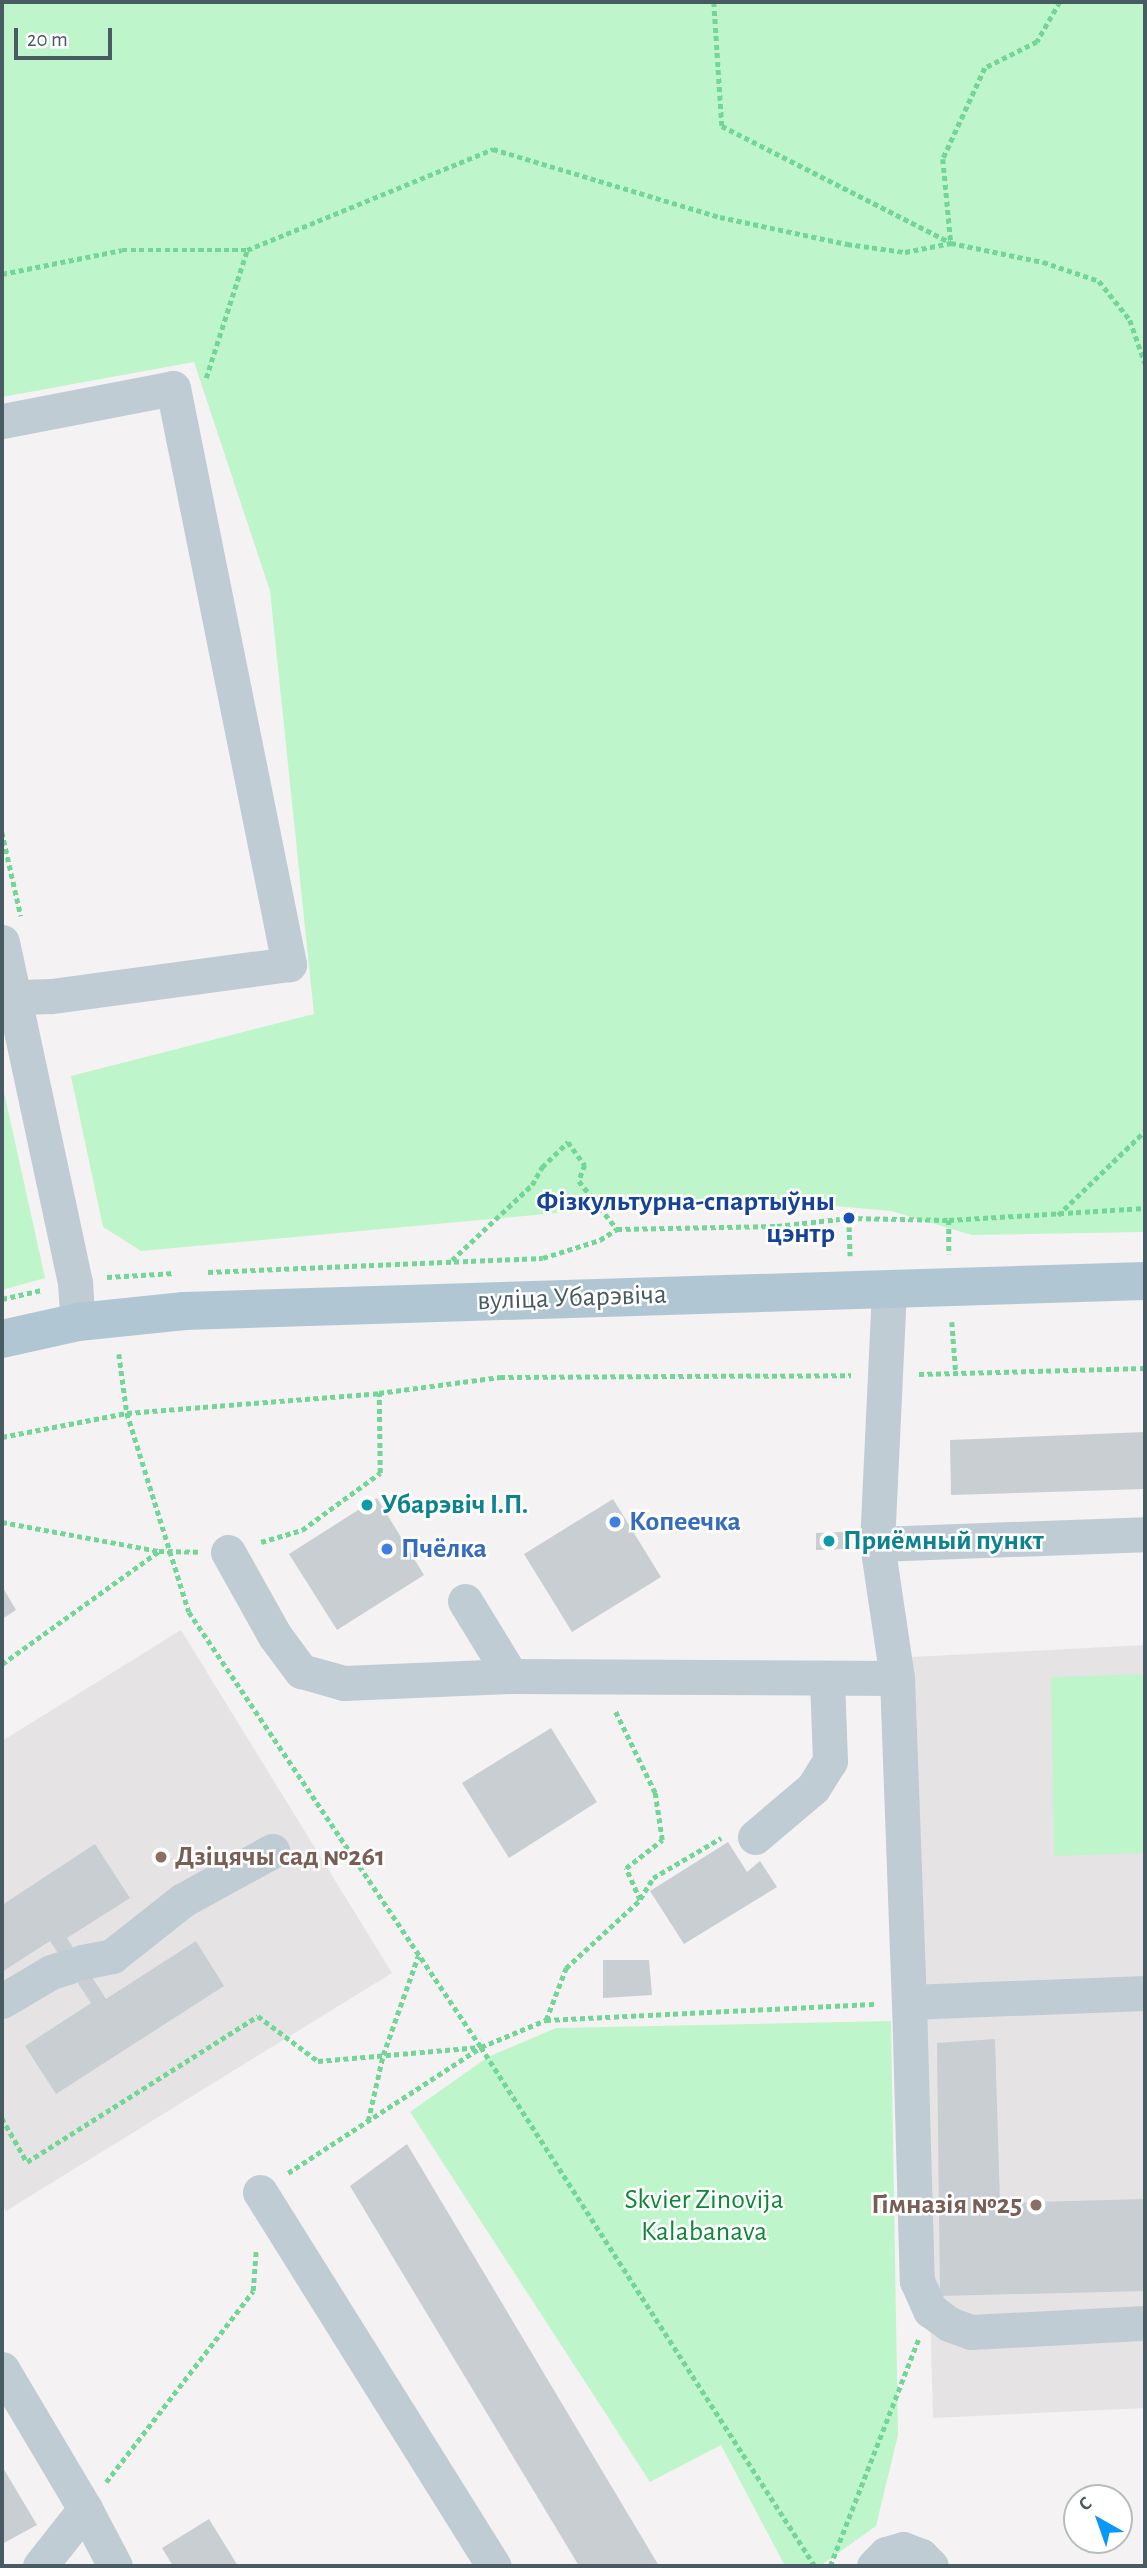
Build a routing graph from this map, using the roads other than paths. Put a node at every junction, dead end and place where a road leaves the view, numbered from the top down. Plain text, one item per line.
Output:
1 (2, 421) edge
2 (2, 942) edge
3 (12, 1016) edge
4 (1145, 1281) edge
5 (890, 1290) junction
6 (78, 1322) junction
7 (2, 1339) edge
8 (1145, 1534) edge
9 (877, 1544) junction
10 (229, 1552) road end
11 (465, 1601) dead end
12 (511, 1676) junction
13 (897, 1678) junction
14 (827, 1679) junction
15 (755, 1837) road end
16 (272, 1851) dead end
17 (1145, 1993) edge
18 (2, 2001) edge
19 (909, 2003) junction
20 (260, 2192) road end
21 (1145, 2323) edge
22 (2, 2369) edge
23 (85, 2509) junction
24 (40, 2566) edge
25 (115, 2566) edge
26 (494, 2566) edge
27 (874, 2566) edge
28 (931, 2566) edge

1 - 3 lane
2 - 3 lane
3 - 6 lane
4 - 5 main road, вуліца Убарэвіча
5 - 6 main road, вуліца Убарэвіча
5 - 9 lane
6 - 7 main road, вуліца Убарэвіча
8 - 9 lane
9 - 13 lane
10 - 12 lane
11 - 12 lane
12 - 14 lane
13 - 14 lane
13 - 19 lane
14 - 15 lane
16 - 18 lane
17 - 19 lane
19 - 21 lane
20 - 26 lane
22 - 23 lane
23 - 24 lane
23 - 25 lane
27 - 28 lane

